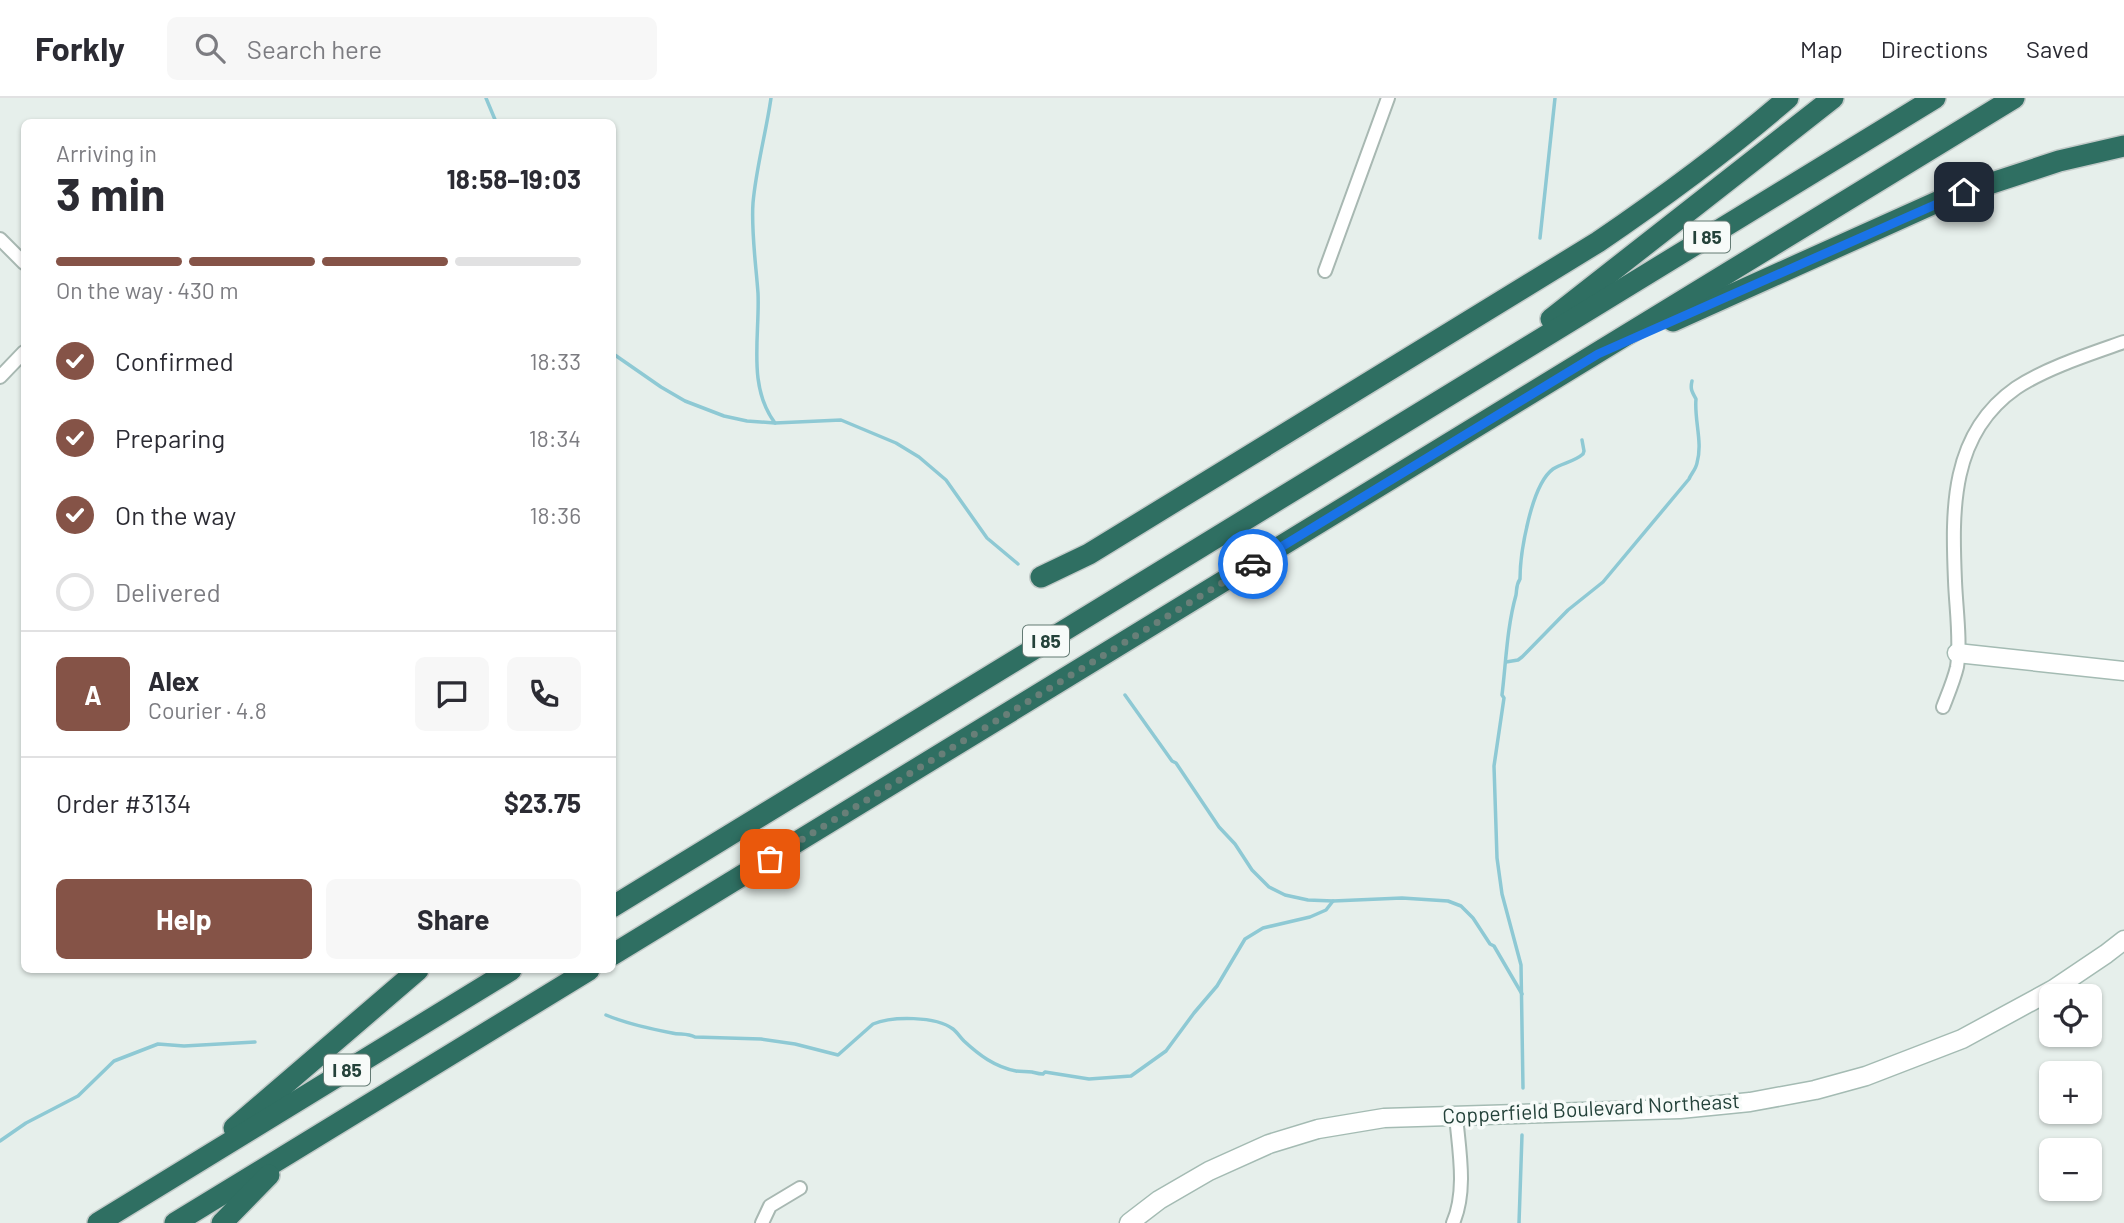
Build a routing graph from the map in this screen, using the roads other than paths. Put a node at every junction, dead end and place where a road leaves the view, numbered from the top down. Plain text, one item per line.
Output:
1 (1388, 98) edge
2 (1788, 98) edge
3 (1833, 98) edge
4 (1935, 98) edge
5 (2014, 98) edge
6 (2124, 146) edge
7 (0, 239) edge
8 (21, 260) edge
9 (1325, 271) dead end
10 (2124, 342) edge
11 (1598, 354) junction
12 (21, 355) edge
13 (1480, 375) junction
14 (0, 377) edge
15 (1041, 577) dead end
16 (1957, 653) junction
17 (2124, 671) edge
18 (1943, 707) dead end
19 (616, 905) edge
20 (2124, 940) edge
21 (616, 953) edge
22 (414, 973) edge
23 (506, 973) edge
24 (584, 973) edge
25 (1456, 1115) junction
26 (293, 1150) junction
27 (184, 1170) junction
28 (800, 1188) dead end
29 (98, 1223) edge
30 (175, 1223) edge
31 (222, 1223) edge
32 (762, 1223) edge
33 (1129, 1223) edge
34 (1453, 1223) edge

1 - 9 street
2 - 15 highway
3 - 13 highway
4 - 13 highway, I 85
5 - 11 highway, I 85
6 - 11 highway
7 - 8 street
10 - 16 street
11 - 21 highway, I 85
12 - 14 street
13 - 19 highway, I 85
16 - 17 main road
16 - 18 street
20 - 25 main road, Copperfield Boulevard Northeast
22 - 27 highway
23 - 27 highway, I 85
24 - 26 highway, I 85
25 - 33 main road, Copperfield Boulevard Northeast
25 - 34 street
26 - 30 highway, I 85
26 - 31 highway
27 - 29 highway, I 85
28 - 32 street

